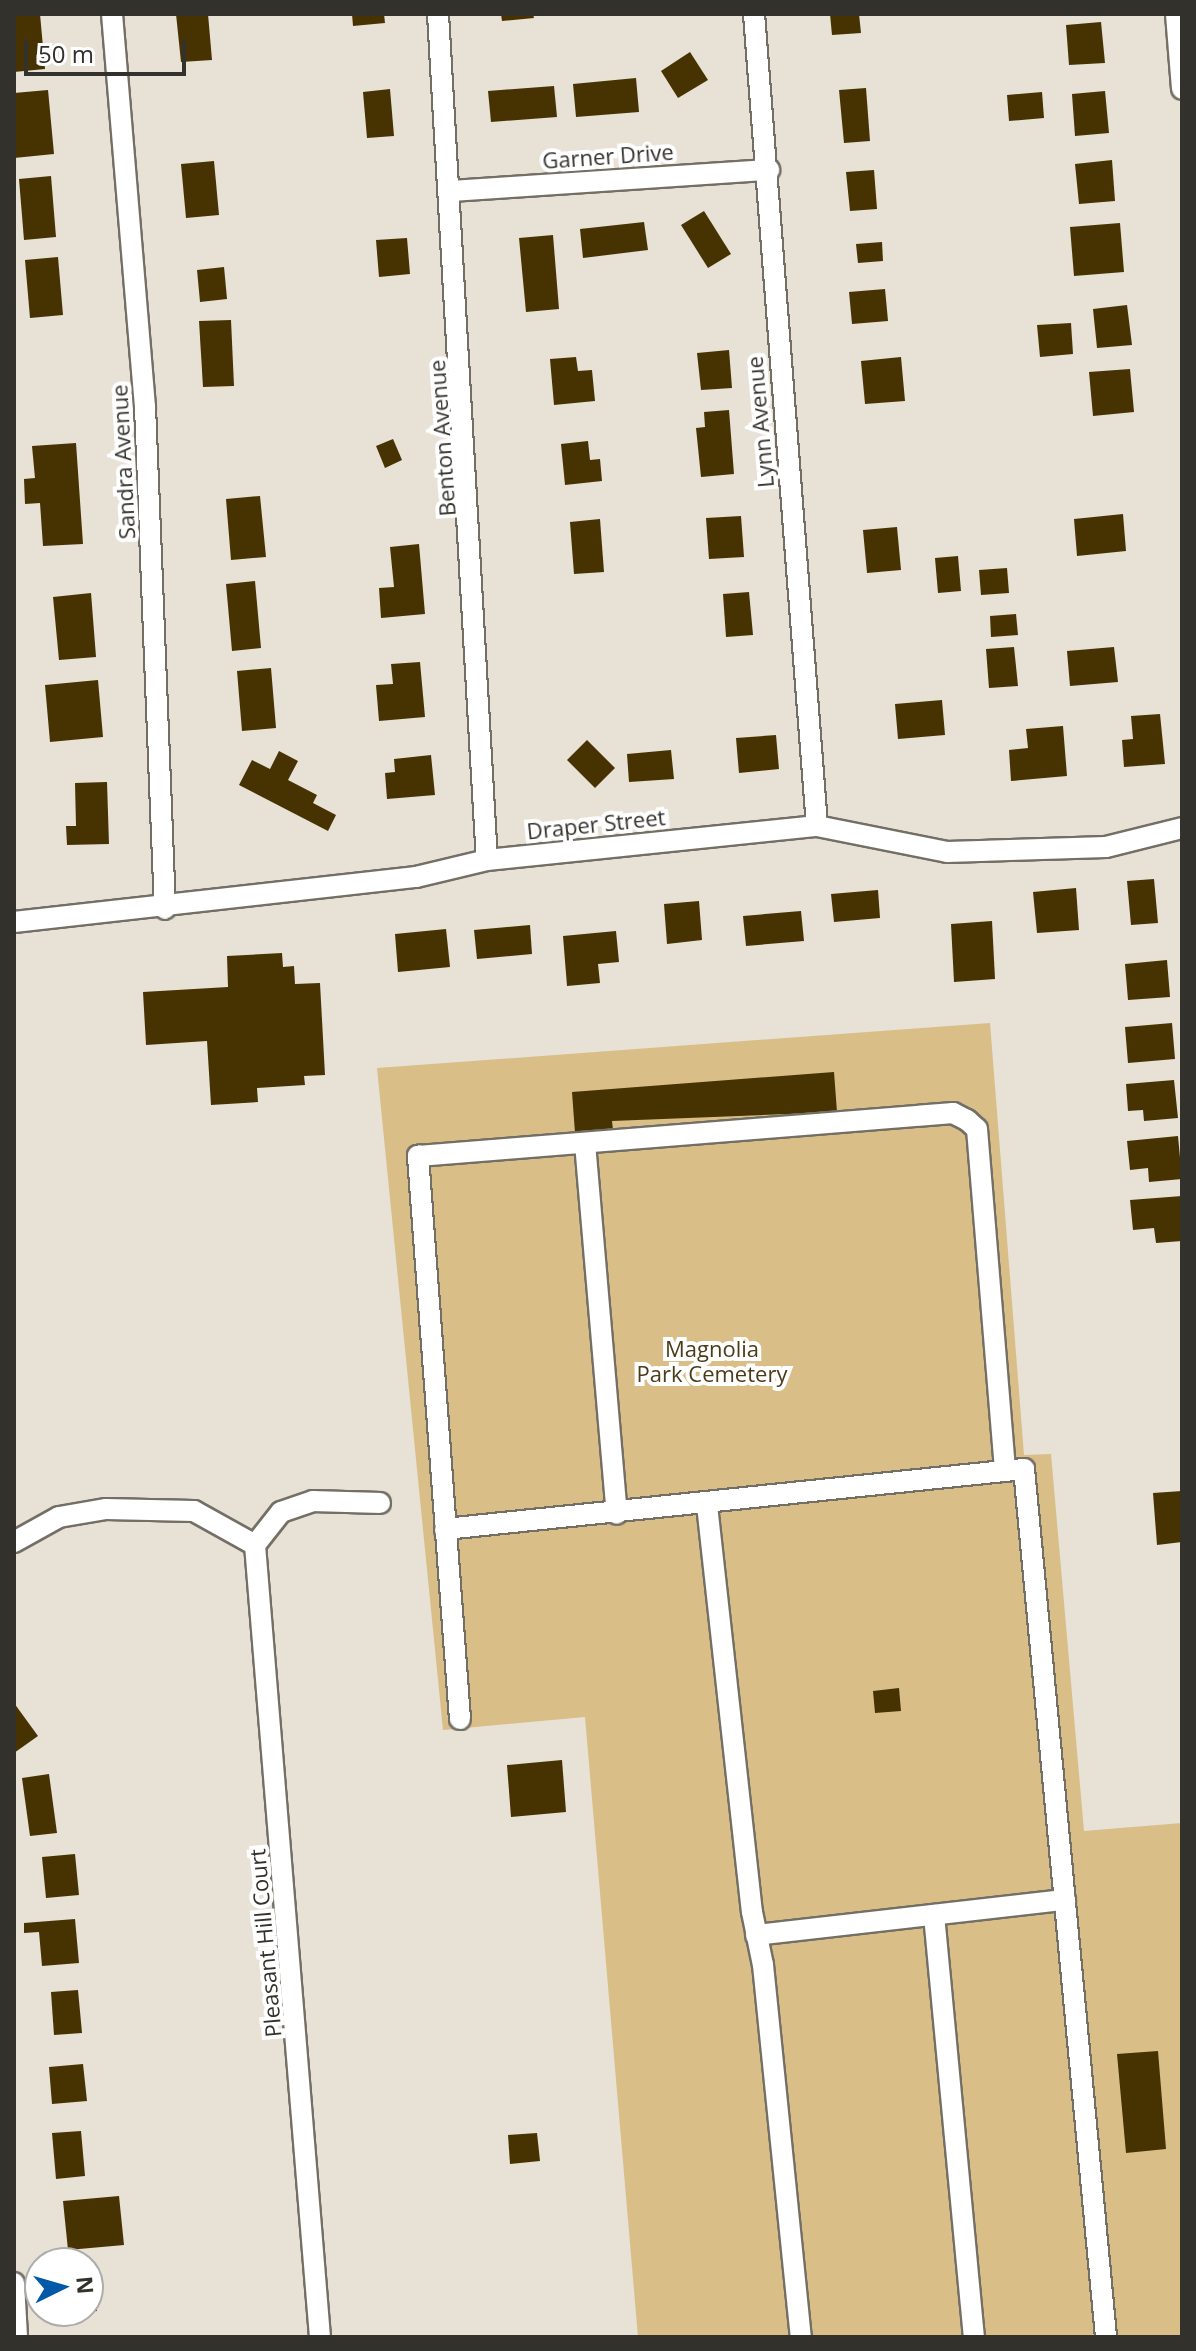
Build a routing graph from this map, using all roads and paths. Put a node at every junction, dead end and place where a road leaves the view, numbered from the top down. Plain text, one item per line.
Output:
1 (112, 14) edge
2 (438, 14) edge
3 (754, 14) edge
4 (1176, 14) edge
5 (1182, 89) edge
6 (769, 170) junction
7 (450, 191) junction
8 (817, 826) junction
9 (1182, 828) edge
10 (487, 860) junction
11 (165, 909) junction
12 (14, 922) edge
13 (585, 1143) junction
14 (1005, 1471) junction
15 (380, 1503) dead end
16 (707, 1505) junction
17 (617, 1514) junction
18 (445, 1529) junction
19 (14, 1542) edge
20 (255, 1545) junction
21 (460, 1719) dead end
22 (1065, 1900) junction
23 (934, 1915) junction
24 (756, 1935) junction
25 (14, 2283) edge
26 (17, 2337) edge
27 (320, 2337) edge
28 (801, 2337) edge
29 (974, 2337) edge
30 (1106, 2337) edge

1 - 11 street, Sandra Avenue
2 - 7 street, Benton Avenue
3 - 6 street, Lynn Avenue
4 - 5 street
6 - 7 street, Garner Drive
6 - 8 street, Lynn Avenue
7 - 10 street, Benton Avenue
8 - 9 street, Draper Street
8 - 10 street, Draper Street
10 - 11 street, Draper Street
11 - 12 street, Draper Street
13 - 14 street
13 - 17 street
13 - 18 street
14 - 16 street
14 - 22 street
15 - 20 street
16 - 17 street
16 - 24 street
17 - 18 street
18 - 21 street
19 - 20 street
20 - 27 street, Pleasant Hill Court
22 - 23 street
22 - 30 street
23 - 24 street
23 - 29 street
24 - 28 street
25 - 26 street

